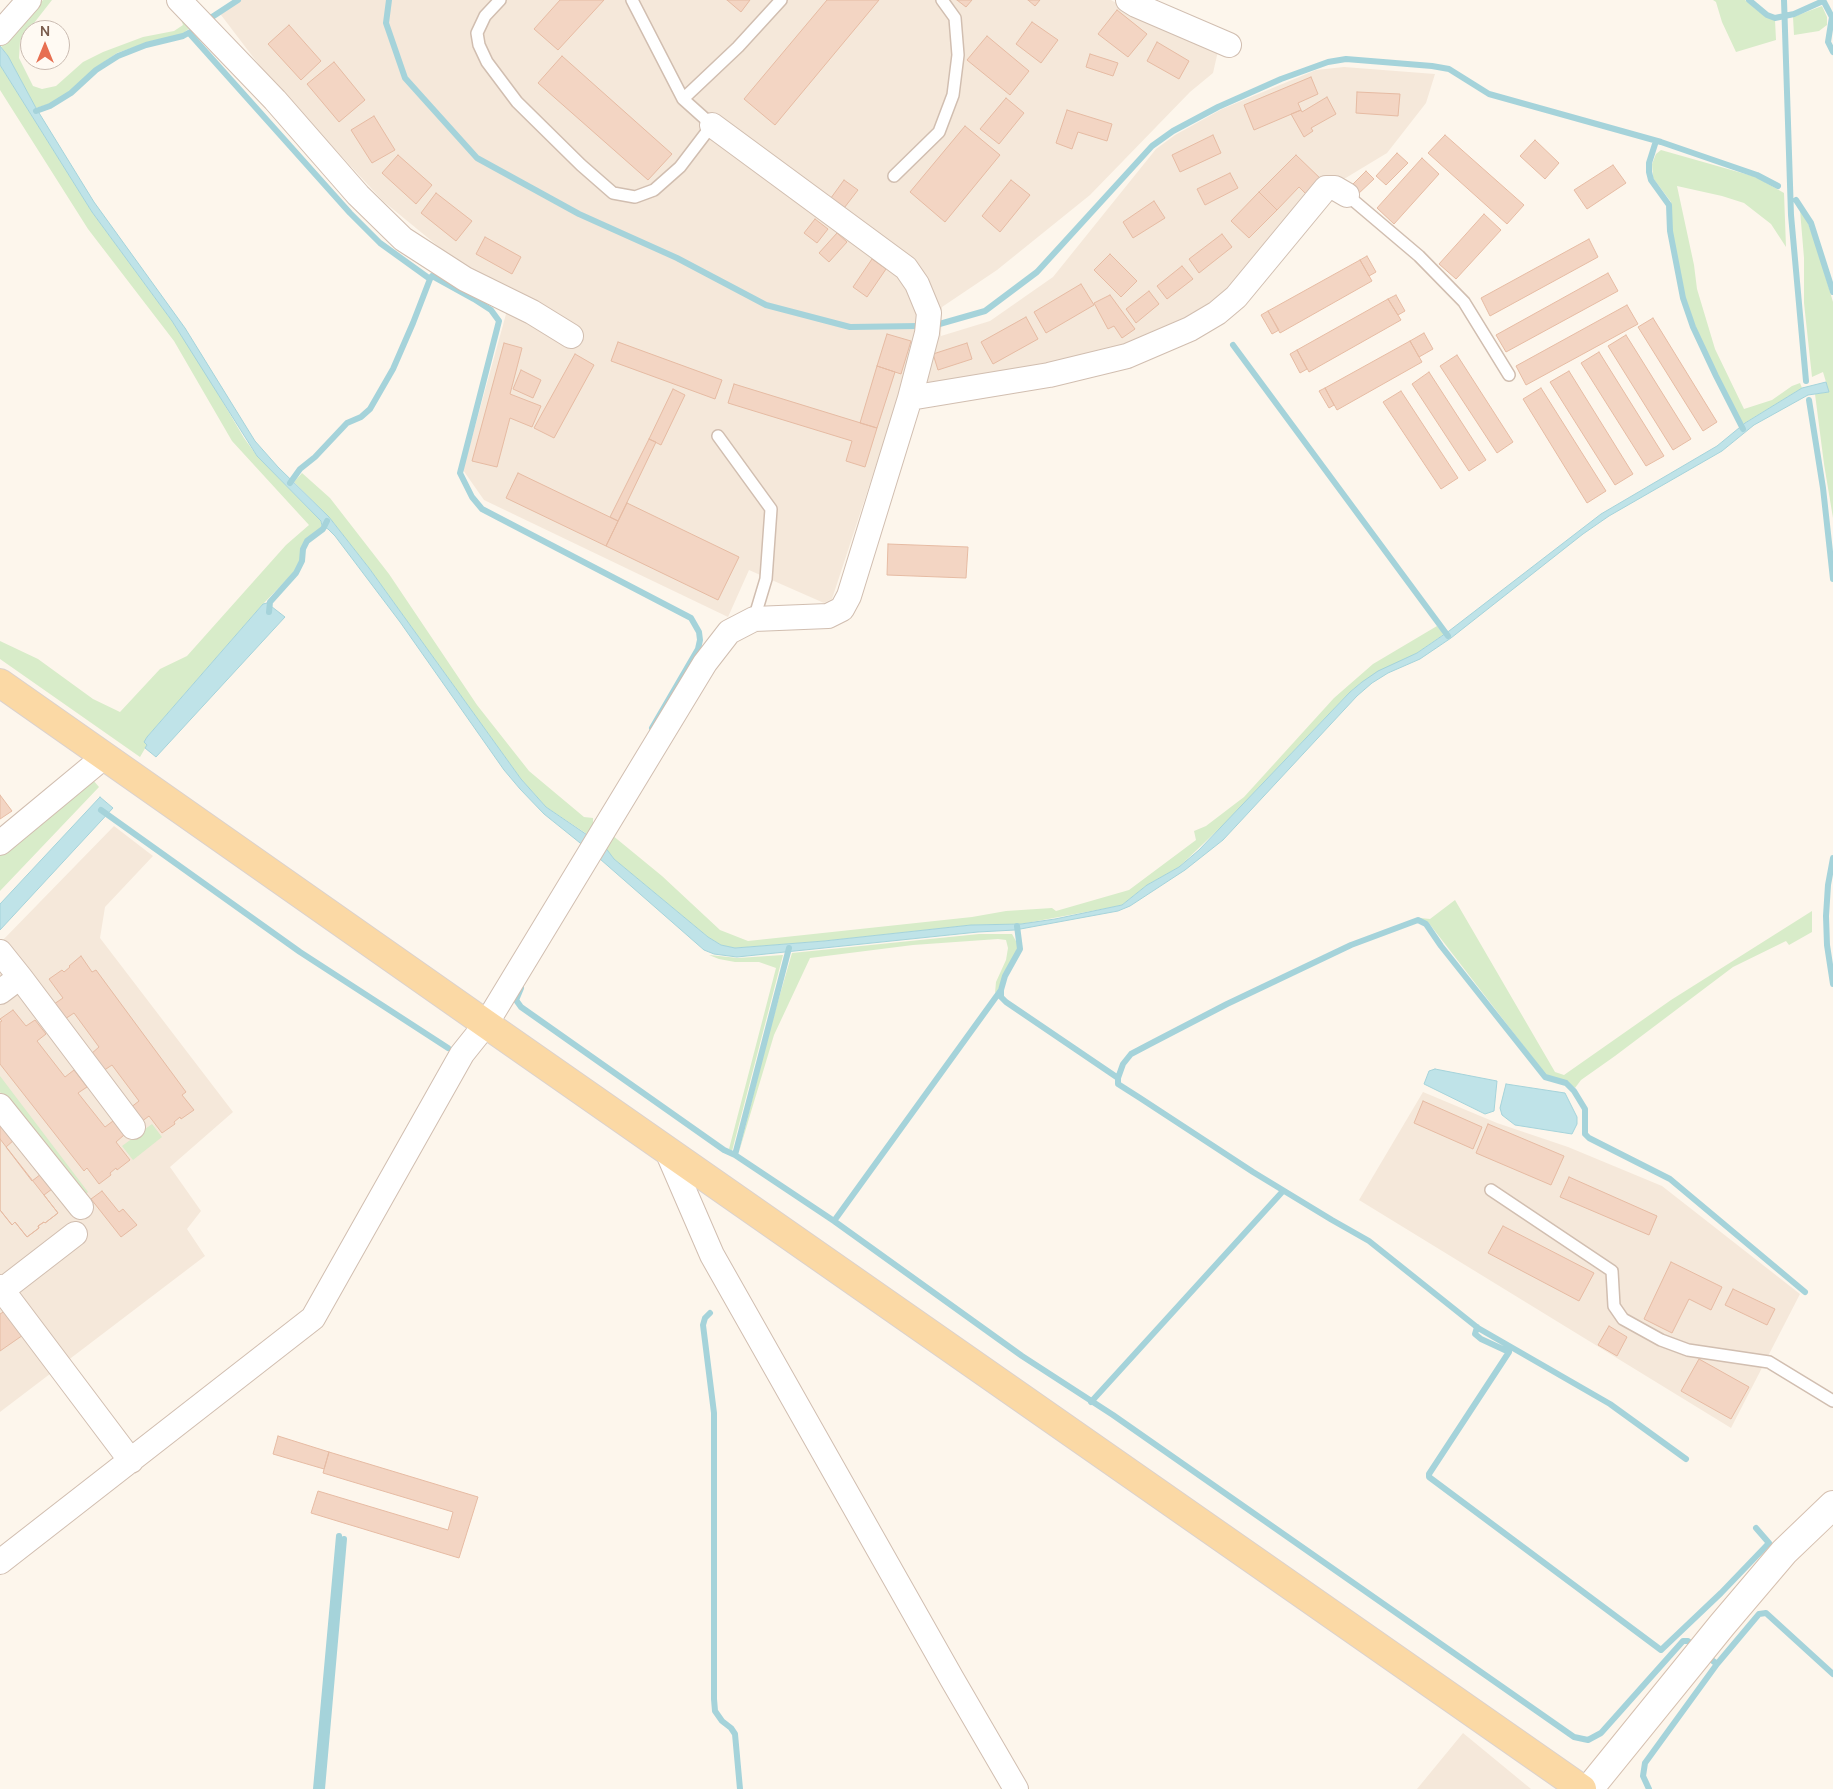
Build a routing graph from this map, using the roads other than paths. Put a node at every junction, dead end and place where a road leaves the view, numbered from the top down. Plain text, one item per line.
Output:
1 (29, 0) edge
2 (179, 0) edge
3 (500, 0) edge
4 (632, 0) edge
5 (780, 0) edge
6 (942, 0) edge
7 (1128, 0) edge
8 (0, 33) edge
9 (1229, 45) dead end
10 (683, 99) junction
11 (712, 125) junction
12 (894, 176) dead end
13 (1347, 195) joint
14 (571, 336) dead end
15 (1509, 375) dead end
16 (910, 398) junction
17 (718, 436) dead end
18 (754, 619) junction
19 (0, 683) edge
20 (105, 756) junction
21 (0, 842) edge
22 (0, 952) edge
23 (20, 977) junction
24 (0, 992) edge
25 (486, 1024) junction
26 (0, 1106) edge
27 (133, 1127) dead end
28 (667, 1151) junction
29 (1491, 1190) dead end
30 (82, 1207) dead end
31 (75, 1234) dead end
32 (1, 1290) edge
33 (1833, 1401) edge
34 (131, 1461) junction
35 (1833, 1504) edge
36 (0, 1562) edge
37 (1016, 1789) edge
38 (1582, 1789) edge
39 (1589, 1789) edge

1 - 8 street
2 - 14 street
3 - 11 lane
4 - 10 lane
5 - 10 lane
6 - 12 lane
7 - 9 street
10 - 11 lane
11 - 16 street
13 - 15 lane
13 - 16 street
16 - 18 street
17 - 18 lane
18 - 25 street
19 - 20 main road
20 - 21 street
20 - 25 main road
22 - 23 street
23 - 24 street
23 - 27 street
25 - 28 main road
25 - 34 street
26 - 30 street
28 - 37 street
28 - 38 main road
29 - 33 lane
31 - 32 street
32 - 34 street
34 - 36 street
35 - 39 street

